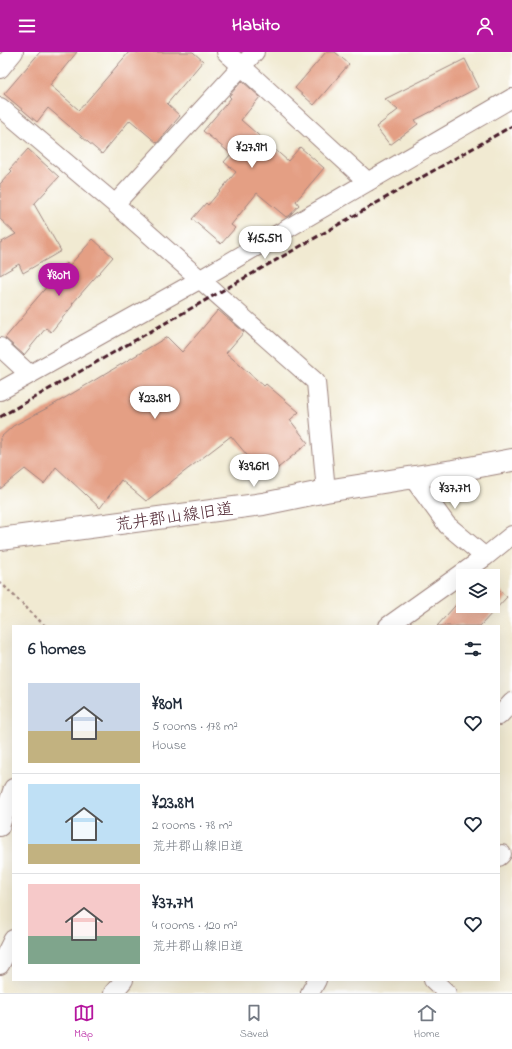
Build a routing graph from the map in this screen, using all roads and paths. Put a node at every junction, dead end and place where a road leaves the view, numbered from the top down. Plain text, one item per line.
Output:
1 (14, 52) edge
2 (226, 52) edge
3 (255, 52) edge
4 (242, 66) junction
5 (0, 69) edge
6 (512, 98) edge
7 (0, 107) edge
8 (368, 182) junction
9 (115, 204) junction
10 (200, 280) junction
11 (0, 347) edge
12 (29, 374) junction
13 (0, 391) edge
14 (512, 460) edge
15 (412, 477) junction
16 (326, 491) junction
17 (512, 535) edge
18 (0, 539) edge
19 (485, 557) junction
20 (0, 582) edge
21 (44, 625) edge
22 (389, 625) edge
23 (512, 702) edge
24 (500, 715) edge
25 (12, 791) edge
26 (0, 827) edge
27 (12, 941) edge
28 (0, 965) edge
29 (123, 981) edge
30 (316, 981) edge
31 (434, 981) edge
32 (113, 993) edge
33 (310, 993) edge
34 (447, 993) edge

1 - 5 street
2 - 4 street
3 - 4 street
4 - 8 street
4 - 9 street
6 - 8 street
7 - 9 street
8 - 10 street
9 - 10 street
10 - 12 street
10 - 16 street
11 - 12 street
12 - 13 street
14 - 15 street, 荒井郡山線旧道
15 - 16 street, 荒井郡山線旧道
15 - 19 street
16 - 18 street, 荒井郡山線旧道
17 - 19 street
19 - 22 street
20 - 21 path
23 - 24 street
25 - 26 street
27 - 28 street
29 - 32 street
30 - 33 street
31 - 34 street

